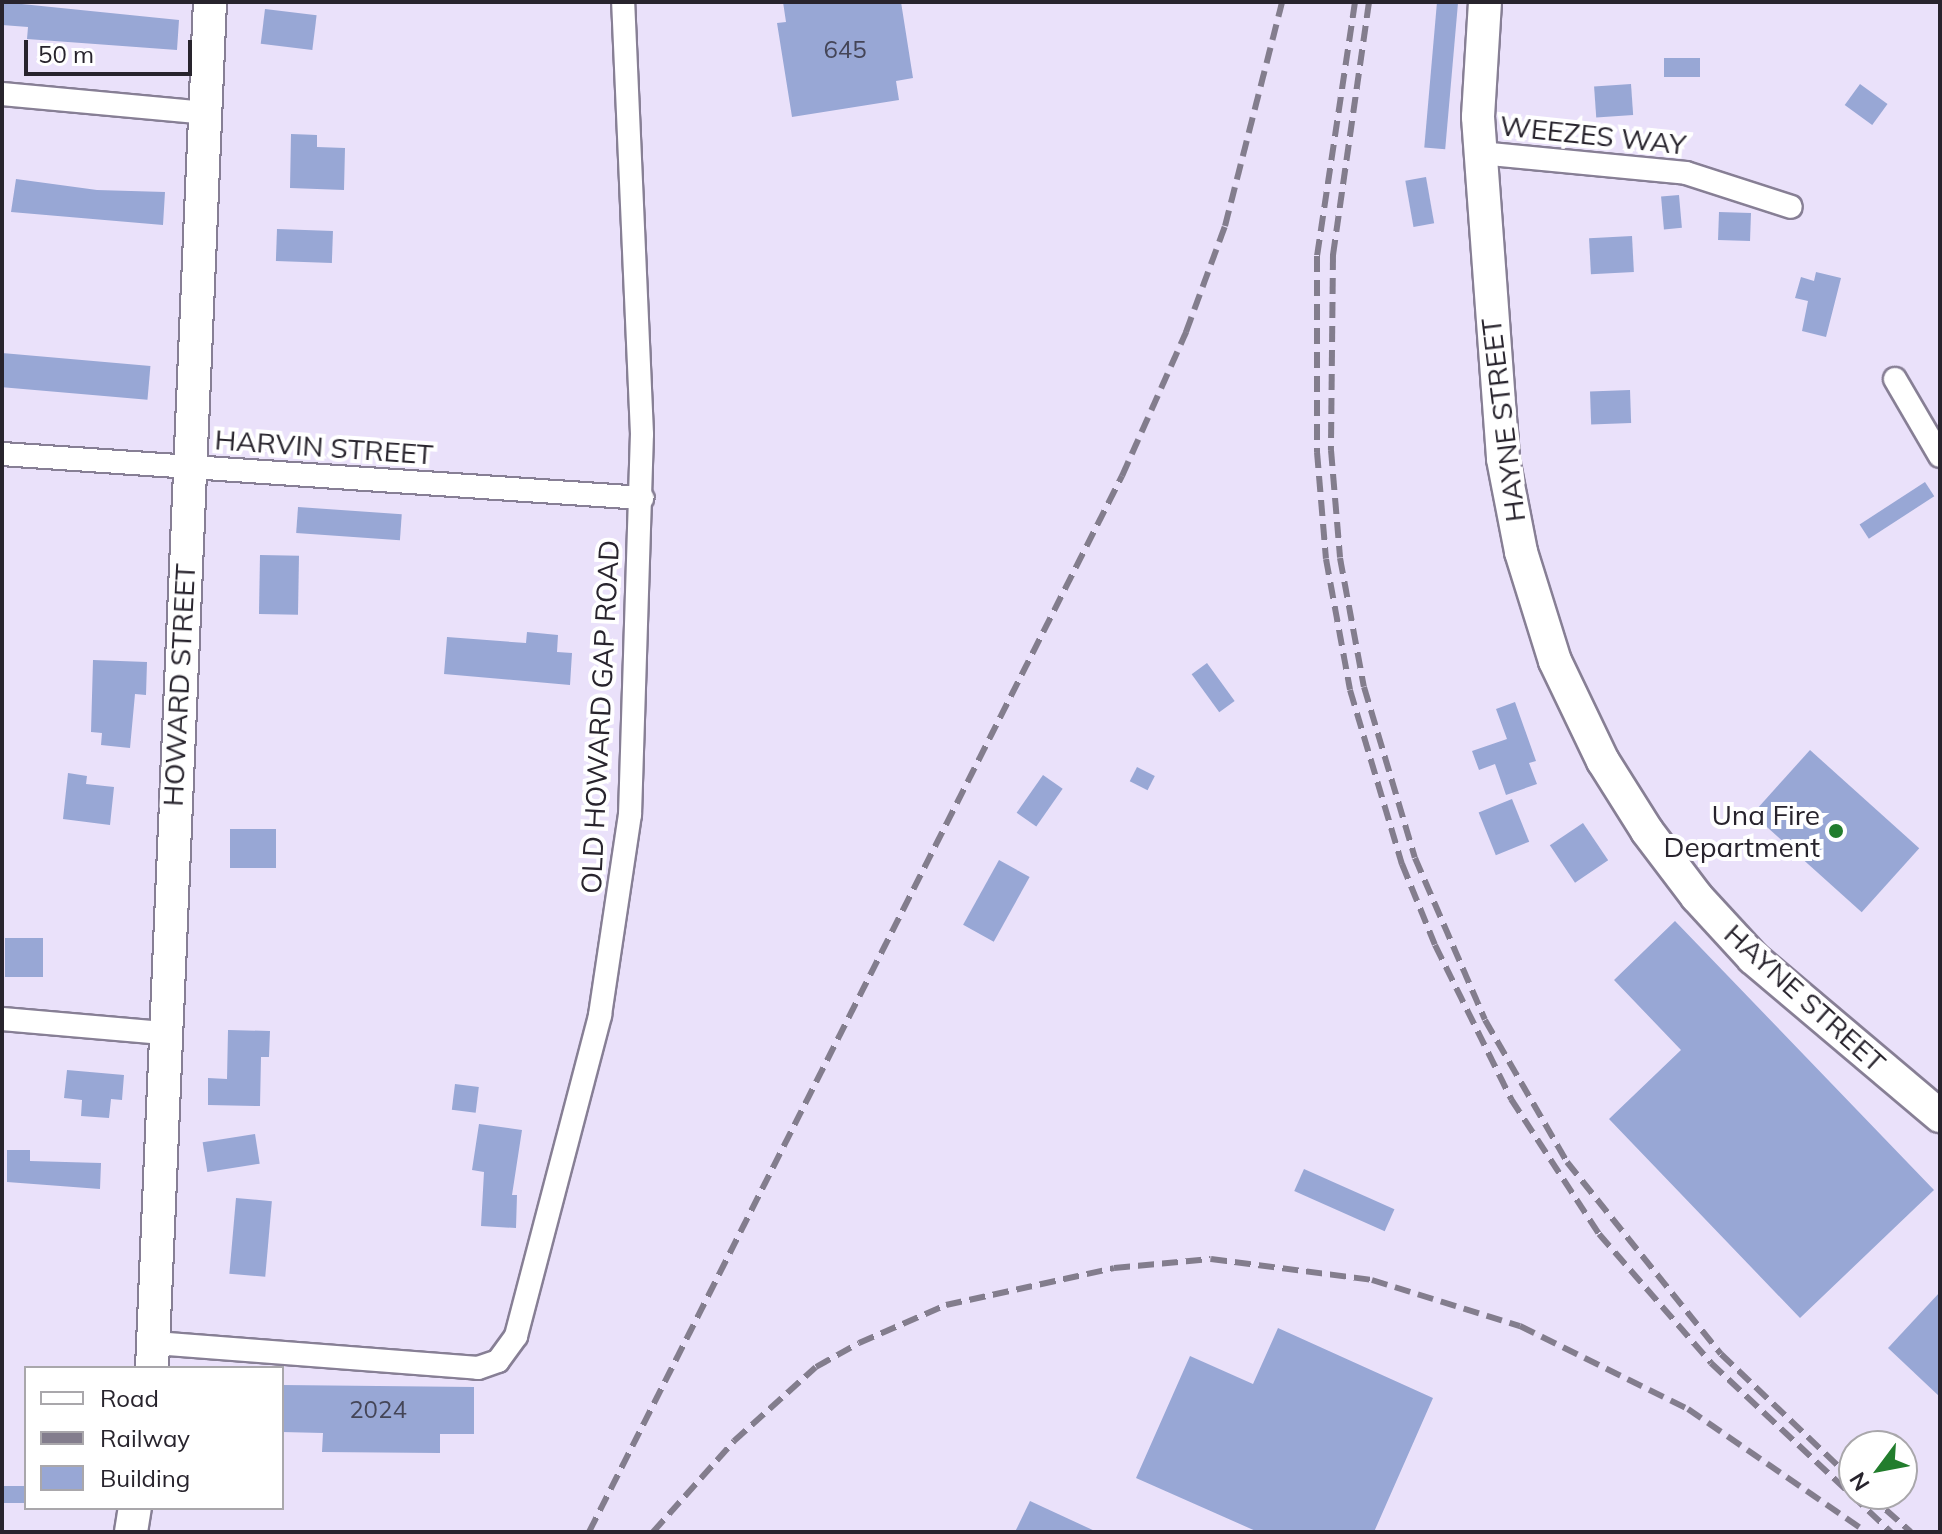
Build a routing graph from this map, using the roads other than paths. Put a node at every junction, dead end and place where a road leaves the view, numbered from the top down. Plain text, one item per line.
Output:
1 (210, 2) edge
2 (623, 2) edge
3 (1485, 2) edge
4 (2, 94) edge
5 (205, 113) junction
6 (1480, 153) junction
7 (1791, 207) dead end
8 (1895, 379) dead end
9 (2, 454) edge
10 (1940, 456) edge
11 (189, 468) junction
12 (642, 498) junction
13 (2, 1019) edge
14 (163, 1033) junction
15 (1940, 1116) edge
16 (154, 1355) edge
17 (135, 1510) edge
18 (131, 1532) edge

1 - 5 street, HOWARD STREET
2 - 12 street, OLD HOWARD GAP ROAD
3 - 6 street, HAYNE STREET
4 - 5 street
5 - 11 street, HOWARD STREET
6 - 7 street, WEEZES WAY
6 - 15 street, HAYNE STREET
8 - 10 street
9 - 11 street, HARVIN STREET
11 - 12 street, HARVIN STREET
11 - 14 street, HOWARD STREET
12 - 16 street, OLD HOWARD GAP ROAD
13 - 14 street
14 - 16 street, HOWARD STREET
17 - 18 street

